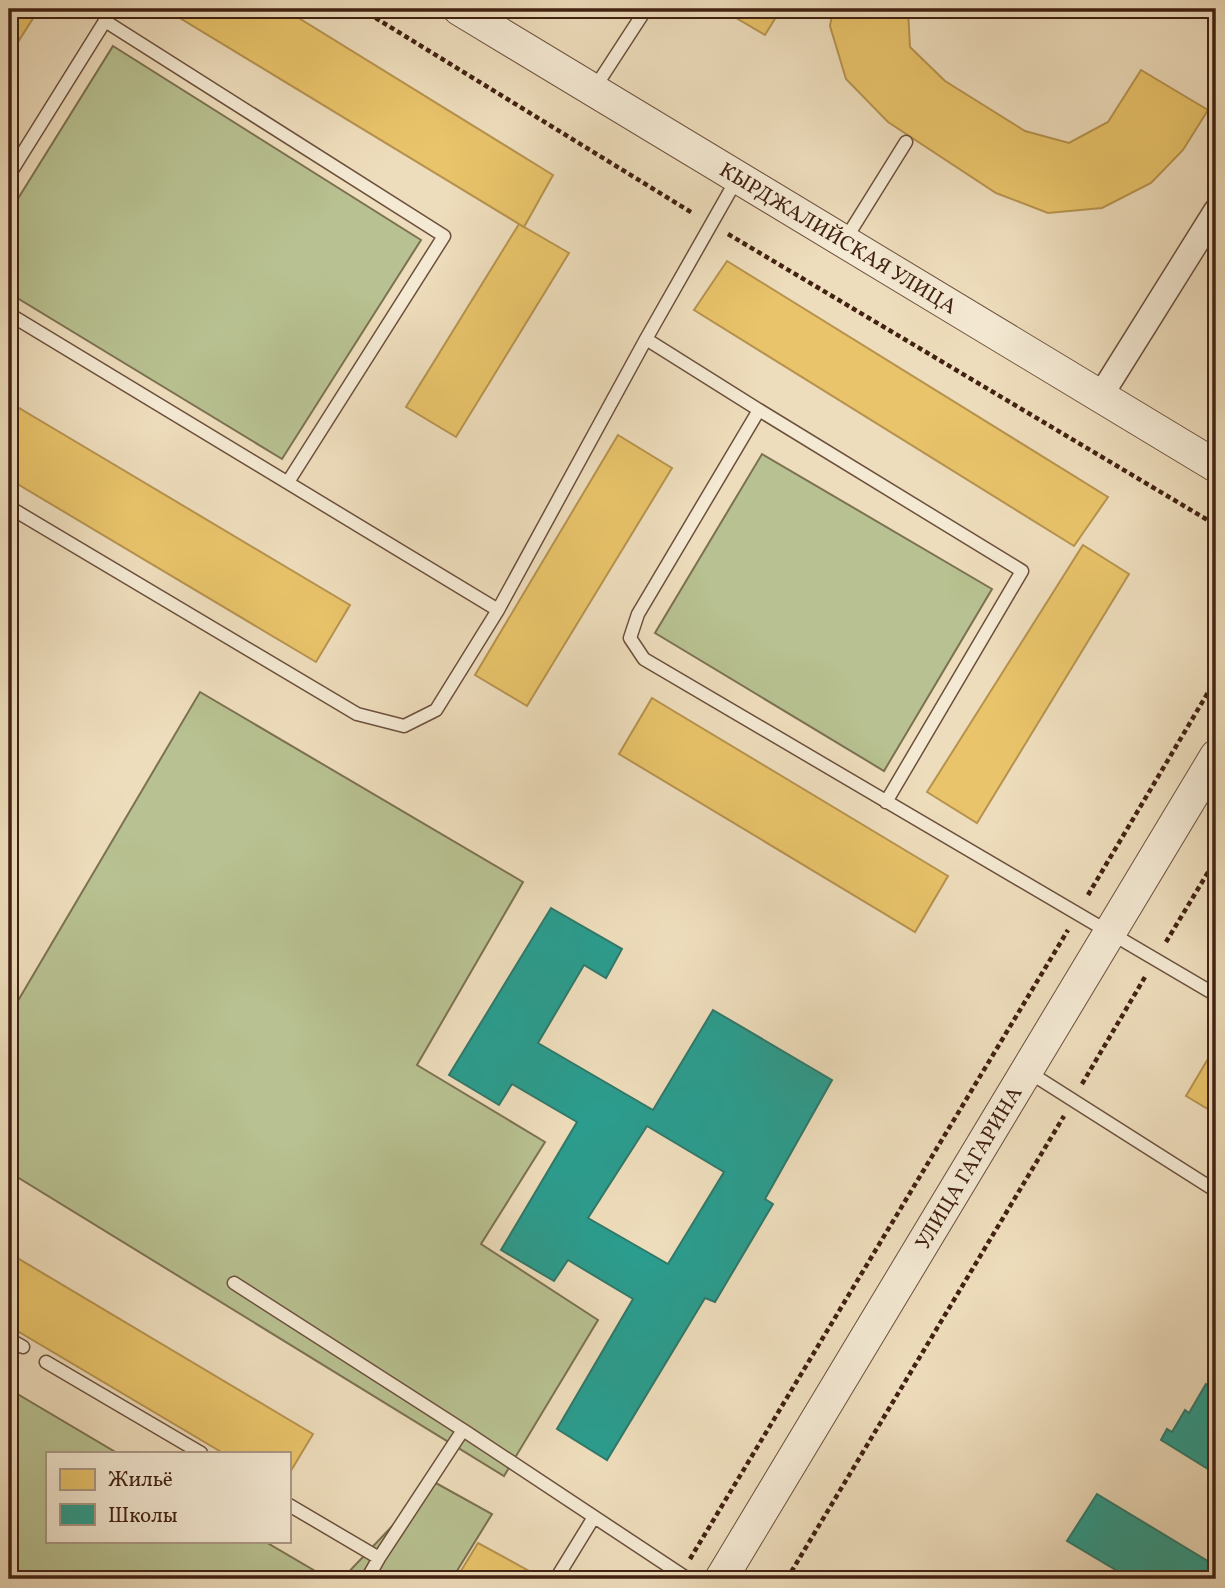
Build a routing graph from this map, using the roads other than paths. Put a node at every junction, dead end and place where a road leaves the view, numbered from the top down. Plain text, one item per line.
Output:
1 (459, 9) edge
2 (646, 9) edge
3 (594, 89) junction
4 (906, 142) dead end
5 (9, 175) edge
6 (738, 177) junction
7 (1216, 211) edge
8 (845, 241) junction
9 (9, 314) edge
10 (646, 339) junction
11 (1101, 395) junction
12 (759, 410) junction
13 (1216, 466) edge
14 (288, 482) junction
15 (9, 507) edge
16 (498, 610) junction
17 (1216, 756) edge
18 (886, 802) junction
19 (1110, 932) junction
20 (1216, 995) edge
21 (1026, 1070) junction
22 (1216, 1191) edge
23 (234, 1283) dead end
24 (9, 1339) edge
25 (23, 1347) dead end
26 (46, 1362) dead end
27 (463, 1430) junction
28 (199, 1452) edge
29 (290, 1506) edge
30 (594, 1517) junction
31 (379, 1558) junction
32 (685, 1577) edge
33 (367, 1579) edge
34 (556, 1579) edge
35 (721, 1579) edge

1 - 3 street, КЫРДЖАЛИЙСКАЯ УЛИЦА
2 - 3 lane
3 - 6 street, КЫРДЖАЛИЙСКАЯ УЛИЦА
4 - 8 lane
5 - 14 lane
6 - 8 street, КЫРДЖАЛИЙСКАЯ УЛИЦА
6 - 10 lane
7 - 11 street
8 - 11 street, КЫРДЖАЛИЙСКАЯ УЛИЦА
9 - 14 lane
10 - 12 lane
10 - 16 lane
11 - 13 street, КЫРДЖАЛИЙСКАЯ УЛИЦА
12 - 18 lane
12 - 18 lane
14 - 16 lane
15 - 16 lane
17 - 19 street, УЛИЦА ГАГАРИНА
18 - 19 lane
19 - 20 lane
19 - 21 street, УЛИЦА ГАГАРИНА
21 - 22 lane
21 - 35 street, УЛИЦА ГАГАРИНА
23 - 27 lane
24 - 25 lane
26 - 28 lane
27 - 30 lane
27 - 31 lane
29 - 31 lane
30 - 32 lane
30 - 34 lane
31 - 33 lane

